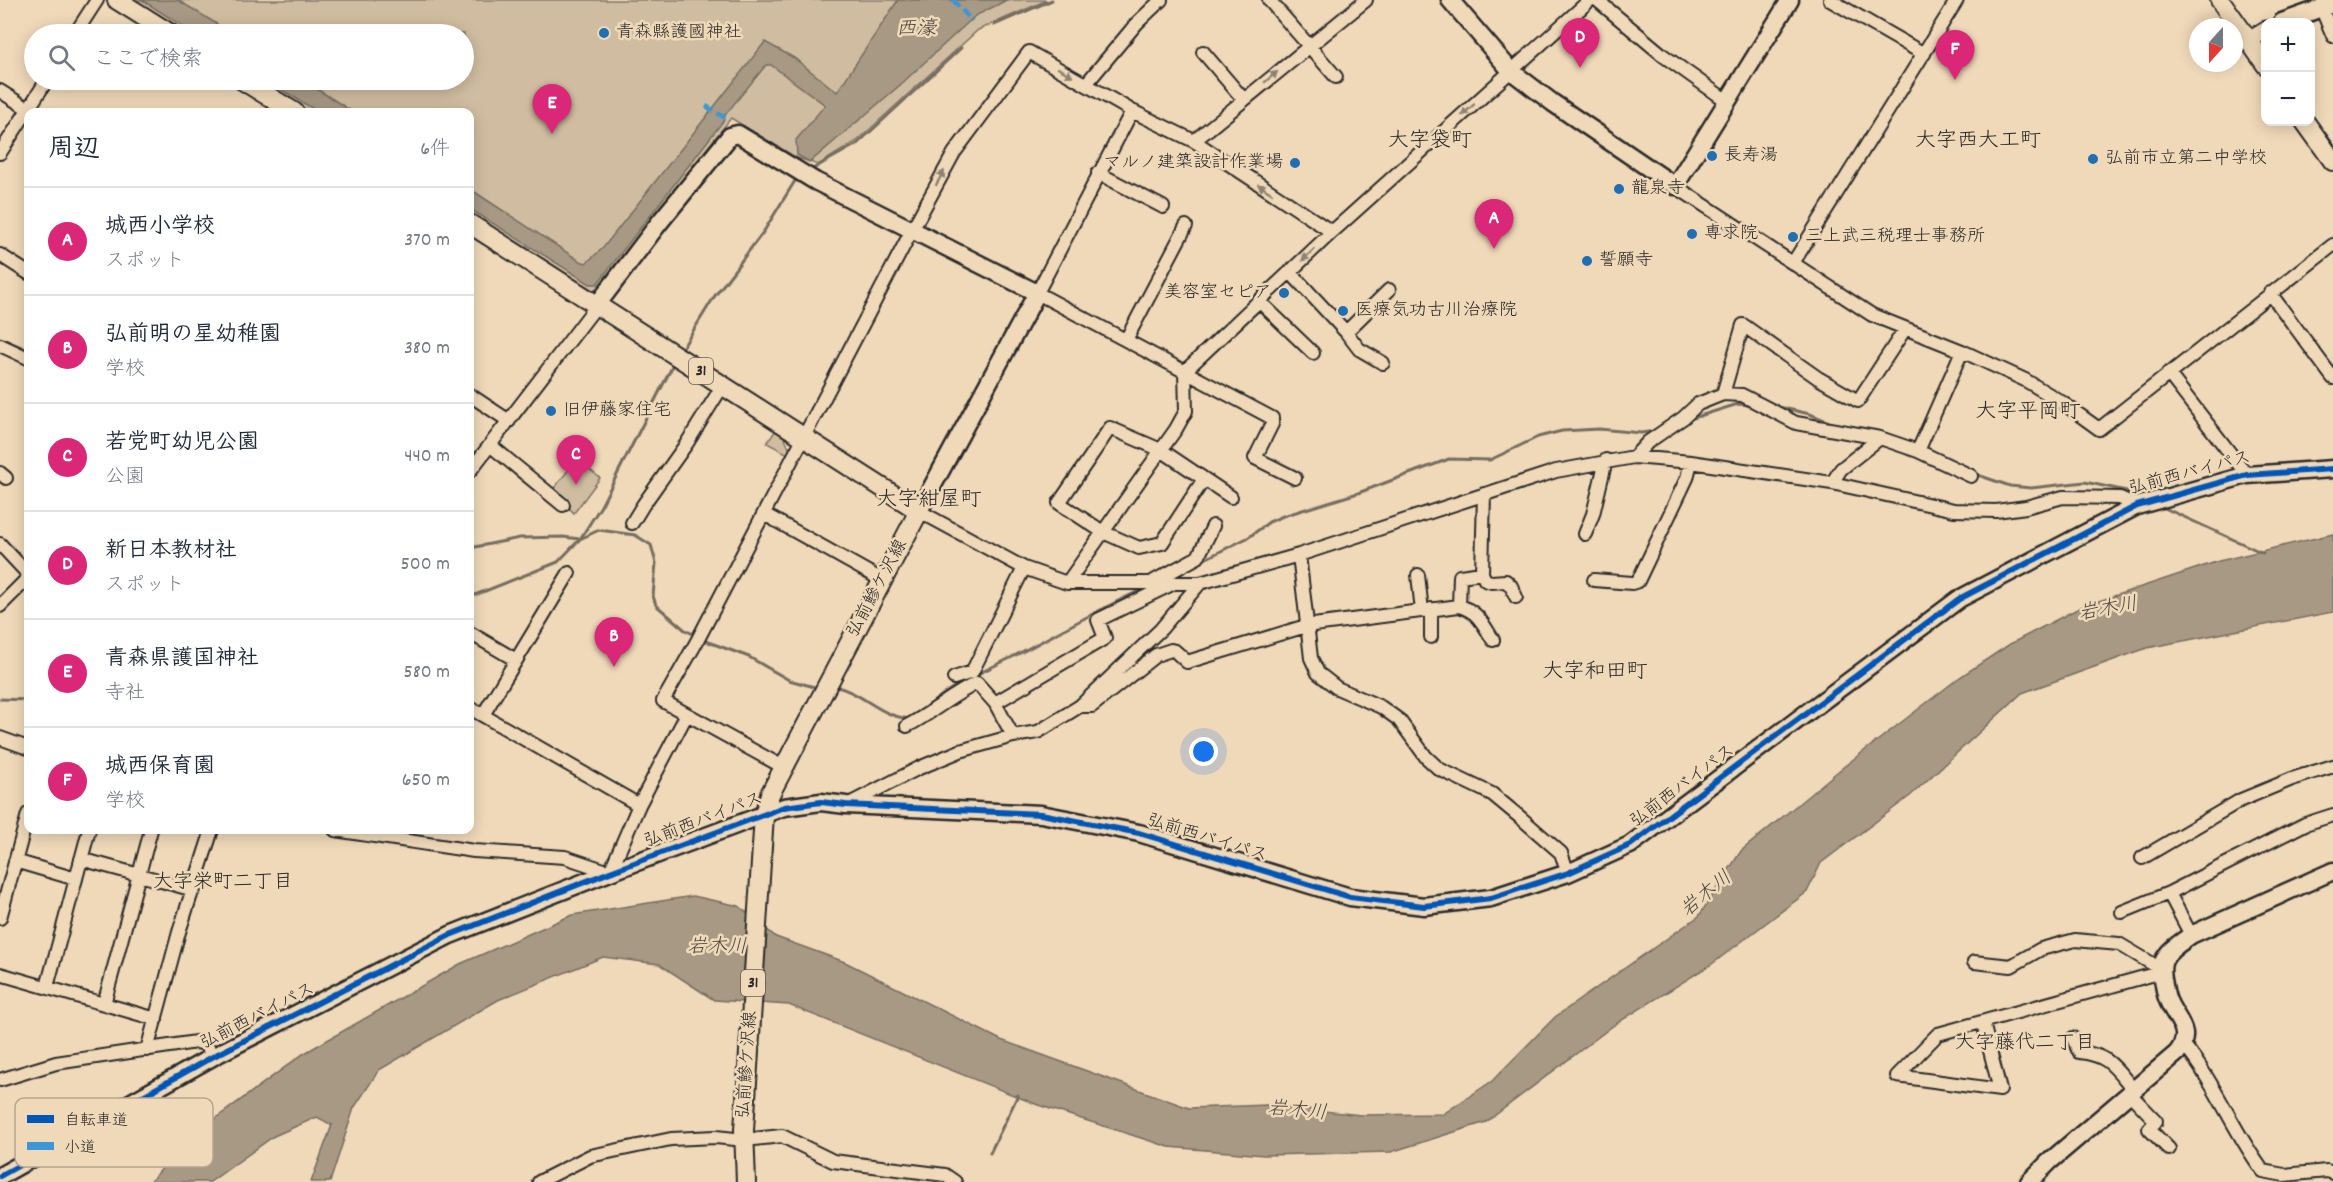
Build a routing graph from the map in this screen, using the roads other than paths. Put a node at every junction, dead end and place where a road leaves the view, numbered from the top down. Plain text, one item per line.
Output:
1 (97, 0) edge
2 (117, 0) edge
3 (1161, 0) edge
4 (1269, 0) edge
5 (1366, 0) edge
6 (1450, 0) edge
7 (1590, 0) edge
8 (1597, 0) edge
9 (1790, 0) edge
10 (1830, 0) edge
11 (1957, 0) edge
12 (2220, 0) edge
13 (2330, 12) edge
14 (2301, 18) edge
15 (2315, 19) edge
16 (81, 24) edge
17 (155, 24) edge
18 (2333, 36) edge
19 (2257, 38) edge
20 (1310, 45) junction
21 (1203, 52) dead end
22 (1924, 54) junction
23 (1512, 71) junction
24 (1336, 76) dead end
25 (1086, 84) junction
26 (42, 90) edge
27 (258, 90) edge
28 (0, 91) edge
29 (1244, 100) junction
30 (1727, 101) junction
31 (26, 108) edge
32 (33, 108) edge
33 (288, 108) edge
34 (1132, 111) junction
35 (24, 120) edge
36 (2308, 126) edge
37 (1194, 141) junction
38 (0, 153) edge
39 (2333, 161) edge
40 (1098, 173) junction
41 (1675, 186) junction
42 (1163, 207) dead end
43 (1186, 225) dead end
44 (474, 227) edge
45 (912, 230) junction
46 (1332, 232) junction
47 (2333, 245) edge
48 (1, 257) edge
49 (1793, 263) junction
50 (24, 271) edge
51 (1290, 272) junction
52 (1389, 290) dead end
53 (1037, 293) junction
54 (2270, 293) junction
55 (1259, 301) junction
56 (597, 305) junction
57 (1905, 329) junction
58 (1346, 332) junction
59 (1126, 340) junction
60 (0, 345) edge
61 (1962, 351) junction
62 (1313, 353) dead end
63 (24, 356) edge
64 (1383, 363) dead end
65 (1185, 371) junction
66 (2168, 373) junction
67 (2333, 378) edge
68 (723, 385) junction
69 (1723, 394) junction
70 (474, 398) edge
71 (509, 421) junction
72 (805, 437) junction
73 (1880, 438) junction
74 (490, 445) junction
75 (1161, 450) junction
76 (1918, 451) junction
77 (1634, 457) junction
78 (1606, 460) junction
79 (1691, 462) junction
80 (474, 466) edge
81 (2333, 469) edge
82 (2247, 475) junction
83 (1971, 476) dead end
84 (1295, 478) dead end
85 (1204, 479) junction
86 (1832, 483) junction
87 (1484, 495) junction
88 (1231, 497) dead end
89 (563, 506) dead end
90 (2138, 506) junction
91 (919, 511) junction
92 (764, 514) junction
93 (632, 523) dead end
94 (1213, 526) dead end
95 (1103, 531) junction
96 (1585, 534) dead end
97 (0, 544) edge
98 (1299, 555) junction
99 (1024, 568) junction
100 (24, 570) edge
101 (569, 573) dead end
102 (1482, 573) junction
103 (1418, 575) dead end
104 (882, 580) junction
105 (1594, 580) dead end
106 (1154, 582) junction
107 (1176, 582) junction
108 (24, 583) edge
109 (1067, 583) junction
110 (1200, 583) junction
111 (1516, 597) dead end
112 (0, 606) edge
113 (1459, 606) junction
114 (1426, 610) junction
115 (1306, 626) junction
116 (474, 635) edge
117 (1431, 637) dead end
118 (1493, 640) dead end
119 (516, 660) junction
120 (954, 678) dead end
121 (995, 704) junction
122 (1080, 706) junction
123 (474, 710) edge
124 (687, 714) junction
125 (483, 715) junction
126 (907, 726) dead end
127 (1013, 736) junction
128 (0, 738) edge
129 (24, 747) edge
130 (2333, 766) edge
131 (785, 768) junction
132 (639, 805) junction
133 (846, 805) junction
134 (764, 815) junction
135 (2333, 815) edge
136 (24, 825) edge
137 (88, 834) edge
138 (150, 834) edge
139 (211, 834) edge
140 (363, 834) edge
141 (2142, 858) dead end
142 (81, 859) junction
143 (9, 868) edge
144 (2333, 871) edge
145 (610, 872) junction
146 (1568, 873) junction
147 (139, 874) junction
148 (76, 879) junction
149 (194, 890) junction
150 (2169, 893) junction
151 (2122, 912) dead end
152 (0, 918) edge
153 (2192, 934) junction
154 (1974, 962) dead end
155 (2162, 971) junction
156 (0, 974) edge
157 (47, 987) junction
158 (104, 1004) junction
159 (156, 1019) junction
160 (1983, 1023) junction
161 (2073, 1038) dead end
162 (2184, 1045) junction
163 (147, 1050) junction
164 (214, 1056) junction
165 (0, 1080) edge
166 (2132, 1092) junction
167 (139, 1098) edge
168 (744, 1135) junction
169 (2169, 1149) dead end
170 (16, 1167) edge
171 (2333, 1173) edge
172 (0, 1176) edge
173 (2285, 1178) edge
174 (539, 1182) edge
175 (746, 1182) edge
176 (955, 1182) edge
177 (2031, 1182) edge

1 - 16 street
2 - 17 main road
3 - 25 street
4 - 20 street
5 - 20 street
6 - 23 street
7 - 23 street
8 - 30 street
9 - 30 street
10 - 22 street
11 - 22 street
12 - 19 main road
13 - 14 street
13 - 15 street
13 - 18 street
20 - 24 street
29 -> 20 street
21 - 29 street
22 - 49 street
23 - 41 street
23 -> 46 street
25 - 34 street
45 -> 25 street
26 - 32 street
27 - 33 main road
28 - 31 street
29 - 37 street
30 - 41 street
34 - 37 street
34 - 40 street
35 - 38 street
36 - 39 main road
46 -> 37 street
40 - 42 street
40 - 53 street
41 - 49 street
43 - 59 street
44 - 56 main road, 31
45 - 53 street
45 - 56 street
45 - 72 street
46 -> 51 street
47 - 54 street
48 - 50 street
49 - 57 street
51 - 55 street
51 - 58 street
52 - 58 street
53 - 59 street
53 - 91 street
54 - 66 street
54 - 67 street
55 - 62 street
55 - 65 street
56 - 68 main road, 31
56 - 71 street
57 - 61 street
57 - 69 street
58 - 64 street
59 - 65 street
60 - 63 street
61 - 66 street
61 - 76 street
65 - 75 street
65 - 84 street
66 - 82 street
68 - 72 main road, 31
68 - 93 street
69 - 73 street
69 - 77 street
70 - 71 street
71 - 74 street
72 - 91 main road, 31
72 - 92 street
73 - 76 street
73 - 86 street
74 - 80 street
74 - 89 street
75 - 85 street
75 - 95 street
75 - 95 street
76 - 83 street
77 - 78 street
77 - 79 street
78 - 87 street
78 - 96 street
79 - 86 street
79 - 105 street
81 - 82 street, 弘前西バイパス
82 - 90 street, 弘前西バイパス
85 - 88 street
85 - 95 street
86 - 90 street
87 - 98 street
87 - 102 street
90 - 146 street, 弘前西バイパス
91 - 99 street
91 - 104 main road, 弘前鰺ケ沢線 / 31
92 - 104 street
92 - 124 street
94 - 106 street
95 - 109 street
97 - 100 street
98 - 110 street
98 - 115 street
99 - 109 street
99 - 120 street
101 - 119 street
102 - 111 street
102 - 113 street
103 - 114 street
104 - 131 main road, 弘前鰺ケ沢線 / 31
106 - 107 street
106 - 109 street
107 - 110 street
107 - 121 street
108 - 112 street
110 - 122 street
113 - 114 street
113 - 118 street
114 - 115 street
114 - 117 street
115 - 122 street
115 - 146 street
116 - 119 street
119 - 125 street
121 - 126 street
121 - 127 street
122 - 127 street
123 - 125 street
124 - 131 street
124 - 132 street
125 - 132 street
127 - 133 street
128 - 129 street
130 - 141 street
131 - 134 main road, 弘前鰺ケ沢線 / 31
132 - 145 street
133 - 134 street, 弘前西バイパス
133 - 146 street, 弘前西バイパス
134 - 145 street, 弘前西バイパス
134 - 168 main road, 弘前鰺ケ沢線 / 31
135 - 150 street
136 - 143 street
137 - 142 street
138 - 147 street
139 - 149 street
140 - 145 street
142 - 147 street
142 - 148 street
143 - 148 street
143 - 152 street
144 - 153 street
145 - 164 street, 弘前西バイパス
147 - 149 street
147 - 158 street
148 - 157 street
149 - 159 street
150 - 151 street
150 - 153 street
153 - 155 street
154 - 155 street
155 - 160 street
155 - 162 street
156 - 157 street
157 - 158 street
158 - 159 street
159 - 163 street
160 - 160 street
161 - 166 street
162 - 166 street
162 - 173 street
163 - 164 street
163 - 165 street
164 - 167 street, 弘前西バイパス
166 - 169 street
166 - 177 street
168 - 174 street
168 - 175 main road, 弘前鰺ケ沢線 / 31
168 - 176 street
170 - 172 street, 弘前西バイパス
171 - 173 street

